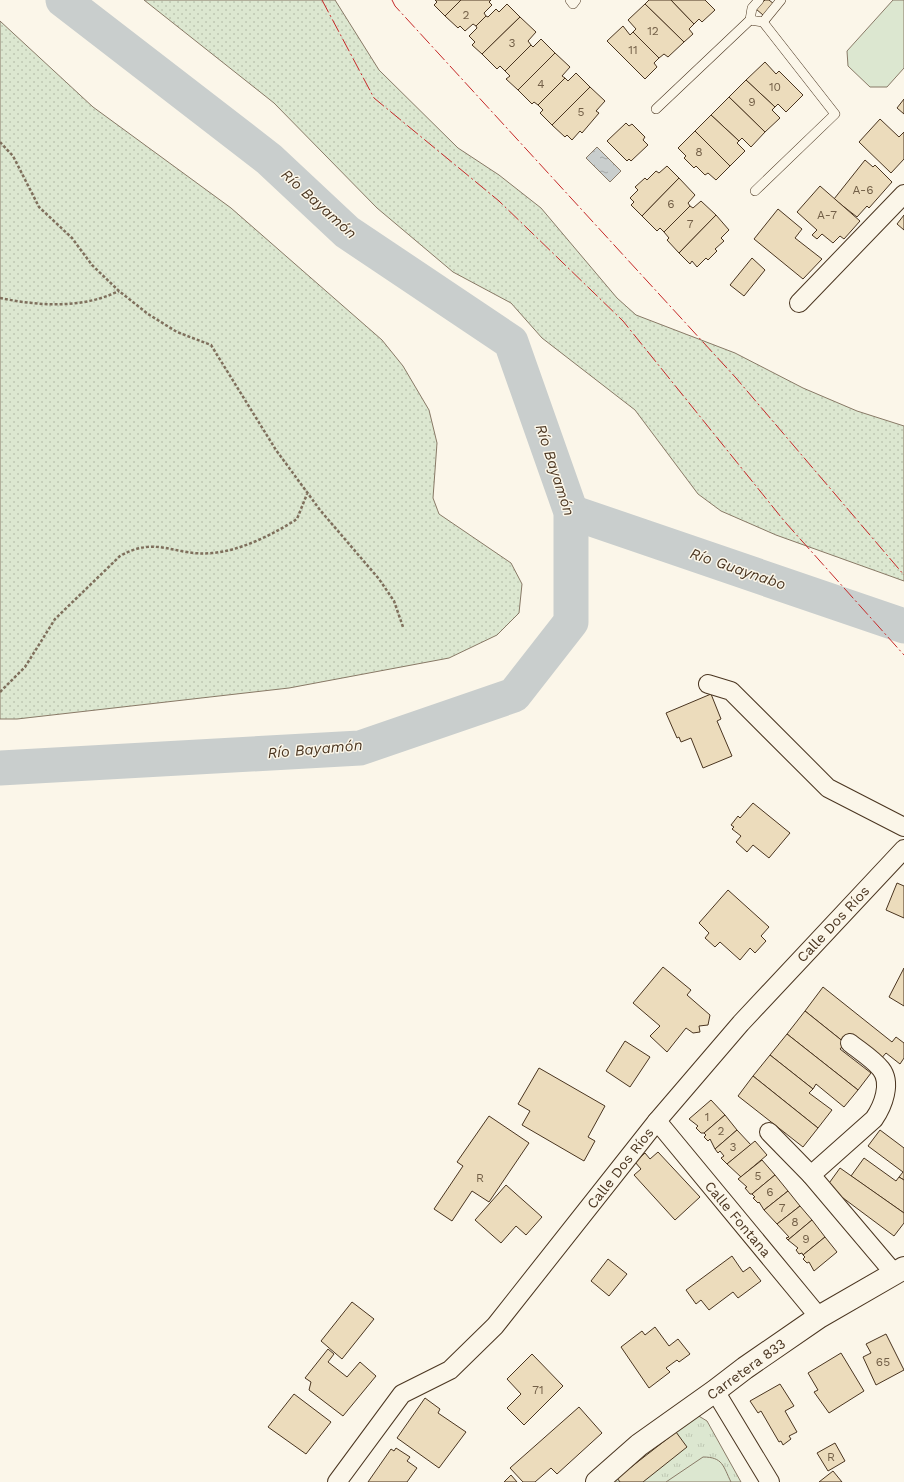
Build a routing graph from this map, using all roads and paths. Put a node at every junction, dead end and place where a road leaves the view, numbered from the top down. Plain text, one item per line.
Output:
1 (570, 0) edge
2 (576, 0) edge
3 (758, 0) edge
4 (781, 0) edge
5 (750, 20) junction
6 (763, 22) junction
7 (656, 110) dead end
8 (0, 142) edge
9 (755, 192) dead end
10 (904, 194) edge
11 (119, 291) junction
12 (0, 298) edge
13 (799, 303) dead end
14 (307, 493) junction
15 (403, 627) dead end
16 (708, 684) dead end
17 (0, 692) edge
18 (904, 827) edge
19 (904, 850) edge
20 (850, 1043) dead end
21 (657, 1122) junction
22 (769, 1132) dead end
23 (811, 1175) junction
24 (899, 1271) edge
25 (819, 1317) junction
26 (715, 1391) junction
27 (337, 1482) edge
28 (597, 1482) edge
29 (770, 1482) edge

1 - 2 lane
3 - 5 lane
4 - 6 lane
5 - 6 lane
5 - 7 lane
6 - 9 lane
8 - 11 path
10 - 13 street
11 - 12 path
11 - 14 path
14 - 15 path
14 - 17 path
16 - 18 street
19 - 21 street, Calle Dos Ríos
20 - 23 street
21 - 25 street, Calle Fontana
21 - 27 street, Calle Dos Ríos
22 - 23 street
23 - 24 street
24 - 25 street, Carretera 833
25 - 26 street, Carretera 833
26 - 28 street, Carretera 833
26 - 29 street

